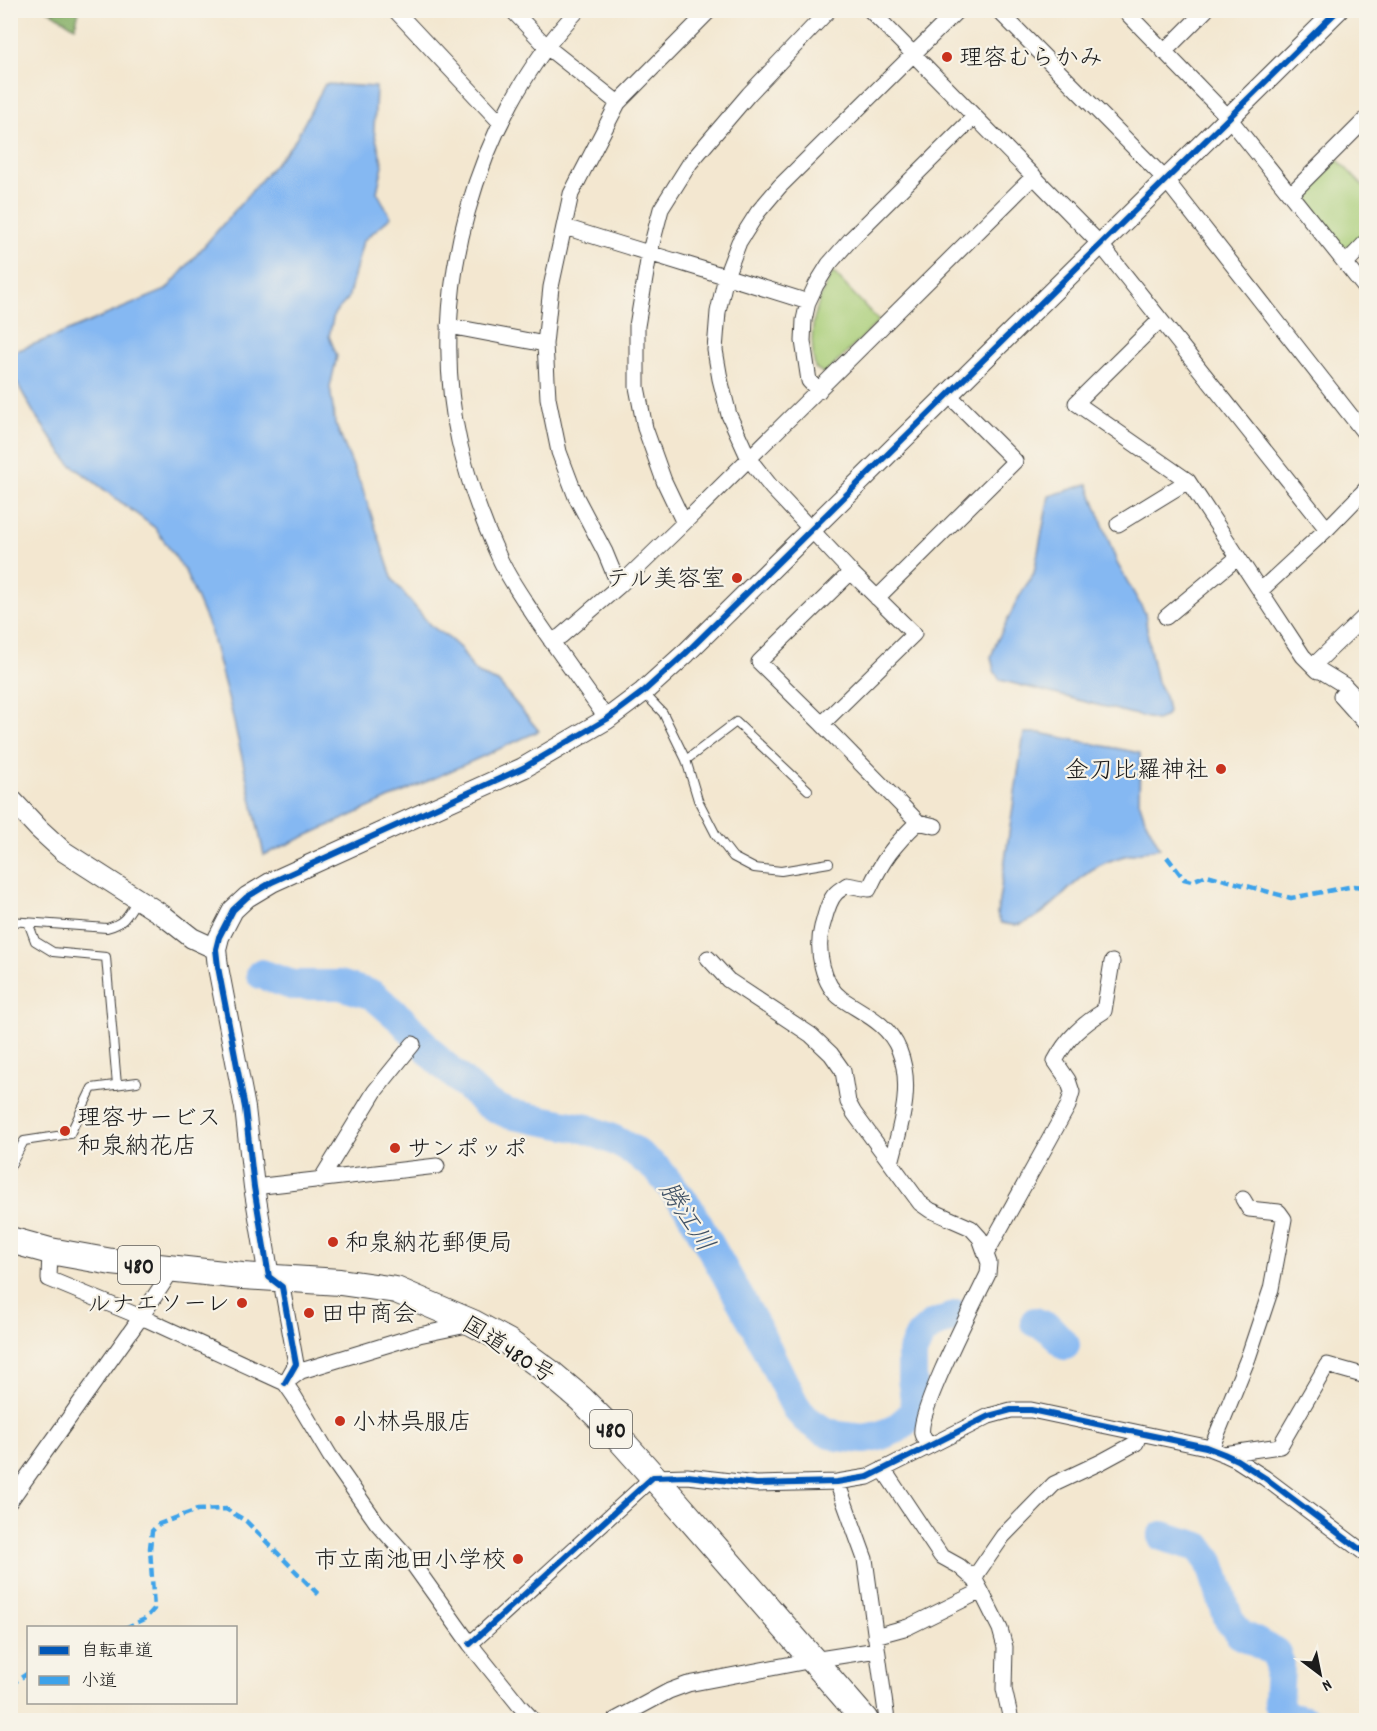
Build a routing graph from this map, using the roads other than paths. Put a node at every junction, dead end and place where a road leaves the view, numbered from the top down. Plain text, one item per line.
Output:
1 (395, 10) edge
2 (512, 10) edge
3 (578, 10) edge
4 (710, 10) edge
5 (829, 10) edge
6 (870, 10) edge
7 (958, 10) edge
8 (998, 10) edge
9 (1124, 10) edge
10 (1206, 10) edge
11 (1338, 10) edge
12 (546, 47) junction
13 (1164, 52) junction
14 (913, 55) junction
15 (618, 103) junction
16 (975, 117) junction
17 (1229, 118) junction
18 (1366, 119) edge
19 (500, 122) junction
20 (1034, 176) junction
21 (1166, 180) junction
22 (1291, 194) junction
23 (565, 227) junction
24 (1366, 242) edge
25 (1101, 244) junction
26 (650, 255) junction
27 (1346, 263) junction
28 (726, 276) junction
29 (1366, 289) edge
30 (808, 302) junction
31 (1160, 320) junction
32 (449, 326) junction
33 (545, 344) junction
34 (819, 391) junction
35 (949, 395) junction
36 (1366, 435) edge
37 (749, 459) junction
38 (1188, 482) junction
39 (1366, 489) edge
40 (684, 524) junction
41 (1118, 524) dead end
42 (1326, 529) junction
43 (812, 530) junction
44 (1237, 558) junction
45 (851, 572) junction
46 (620, 586) junction
47 (1260, 591) junction
48 (877, 598) junction
49 (1366, 615) edge
50 (1166, 617) dead end
51 (551, 641) junction
52 (1314, 666) junction
53 (643, 692) junction
54 (1366, 708) edge
55 (607, 719) junction
56 (822, 724) junction
57 (1366, 724) edge
58 (686, 760) junction
59 (808, 790) dead end
60 (10, 798) edge
61 (918, 822) junction
62 (935, 826) dead end
63 (829, 864) dead end
64 (138, 899) junction
65 (10, 921) edge
66 (28, 922) junction
67 (216, 949) junction
68 (708, 958) dead end
69 (1112, 962) dead end
70 (413, 1044) dead end
71 (137, 1082) dead end
72 (117, 1085) junction
73 (891, 1163) junction
74 (10, 1167) edge
75 (437, 1167) dead end
76 (320, 1181) junction
77 (254, 1187) junction
78 (1243, 1199) dead end
79 (10, 1240) edge
80 (50, 1251) junction
81 (986, 1254) junction
82 (172, 1270) junction
83 (269, 1277) junction
84 (141, 1317) junction
85 (474, 1323) junction
86 (1366, 1376) edge
87 (285, 1383) junction
88 (1139, 1433) junction
89 (929, 1446) junction
90 (1218, 1451) junction
91 (884, 1469) junction
92 (653, 1478) junction
93 (837, 1482) junction
94 (10, 1501) edge
95 (1366, 1554) edge
96 (978, 1586) junction
97 (876, 1643) junction
98 (470, 1644) junction
99 (813, 1660) junction
100 (533, 1720) edge
101 (615, 1720) edge
102 (865, 1720) edge
103 (887, 1720) edge
104 (1011, 1720) edge

1 - 19 street
2 - 12 street
3 - 12 street
4 - 15 street
5 - 26 street
6 - 14 street
7 - 14 street
8 - 21 street
9 - 13 street
10 - 13 street
11 - 17 street
12 - 15 street
12 - 19 street
13 - 17 street
14 - 16 street
14 - 28 street
15 - 23 street
16 - 20 street
16 - 30 street
17 - 21 street
17 - 22 street
18 - 22 street
19 - 32 street
20 - 25 street
20 - 34 street
21 - 25 street
21 - 36 street
22 - 27 street
23 - 26 street
23 - 33 street
24 - 27 street
25 - 31 street
25 - 35 street
26 - 28 street
26 - 40 street
27 - 29 street
28 - 30 street
28 - 37 street
30 - 34 street
31 - 38 street
31 - 42 street
32 - 33 street
32 - 51 street
33 - 46 street
34 - 37 street
35 - 43 street
35 - 48 street
37 - 40 street
37 - 43 street
38 - 41 street
38 - 44 street
39 - 42 street
40 - 46 street
42 - 47 street
43 - 45 street
43 - 53 street
44 - 47 street
44 - 50 street
45 - 48 street
45 - 56 street
46 - 51 street
47 - 52 street
48 - 56 street
49 - 52 street
51 - 55 street
52 - 54 street
52 - 57 street
53 - 55 street
53 - 58 lane
55 - 67 street
56 - 61 street
58 - 59 lane
58 - 63 lane
60 - 64 street
61 - 62 street
61 - 73 street
64 - 66 lane
64 - 67 street
65 - 66 lane
66 - 72 lane
67 - 77 street
68 - 73 street
69 - 81 street
70 - 76 street
71 - 72 lane
72 - 74 lane
73 - 81 street
75 - 76 street
76 - 77 street
77 - 83 street
78 - 90 street
79 - 80 highway, 国道480号 / 480
80 - 82 highway, 国道480号 / 480
80 - 84 street
81 - 89 street
82 - 83 highway, 国道480号 / 480
82 - 84 street
83 - 85 highway, 国道480号 / 480
83 - 87 street
84 - 87 street
84 - 94 street
85 - 87 street
85 - 92 highway, 国道480号 / 480
86 - 90 street
87 - 98 street
88 - 89 street
88 - 90 street
88 - 96 street
89 - 91 street
90 - 95 street
91 - 93 street
91 - 96 street
92 - 93 street
92 - 98 street
92 - 99 highway, 国道480号 / 480
93 - 97 street
96 - 97 street
96 - 104 street
97 - 99 street
97 - 103 street
98 - 100 street
99 - 101 street
99 - 102 highway, 国道480号 / 480

